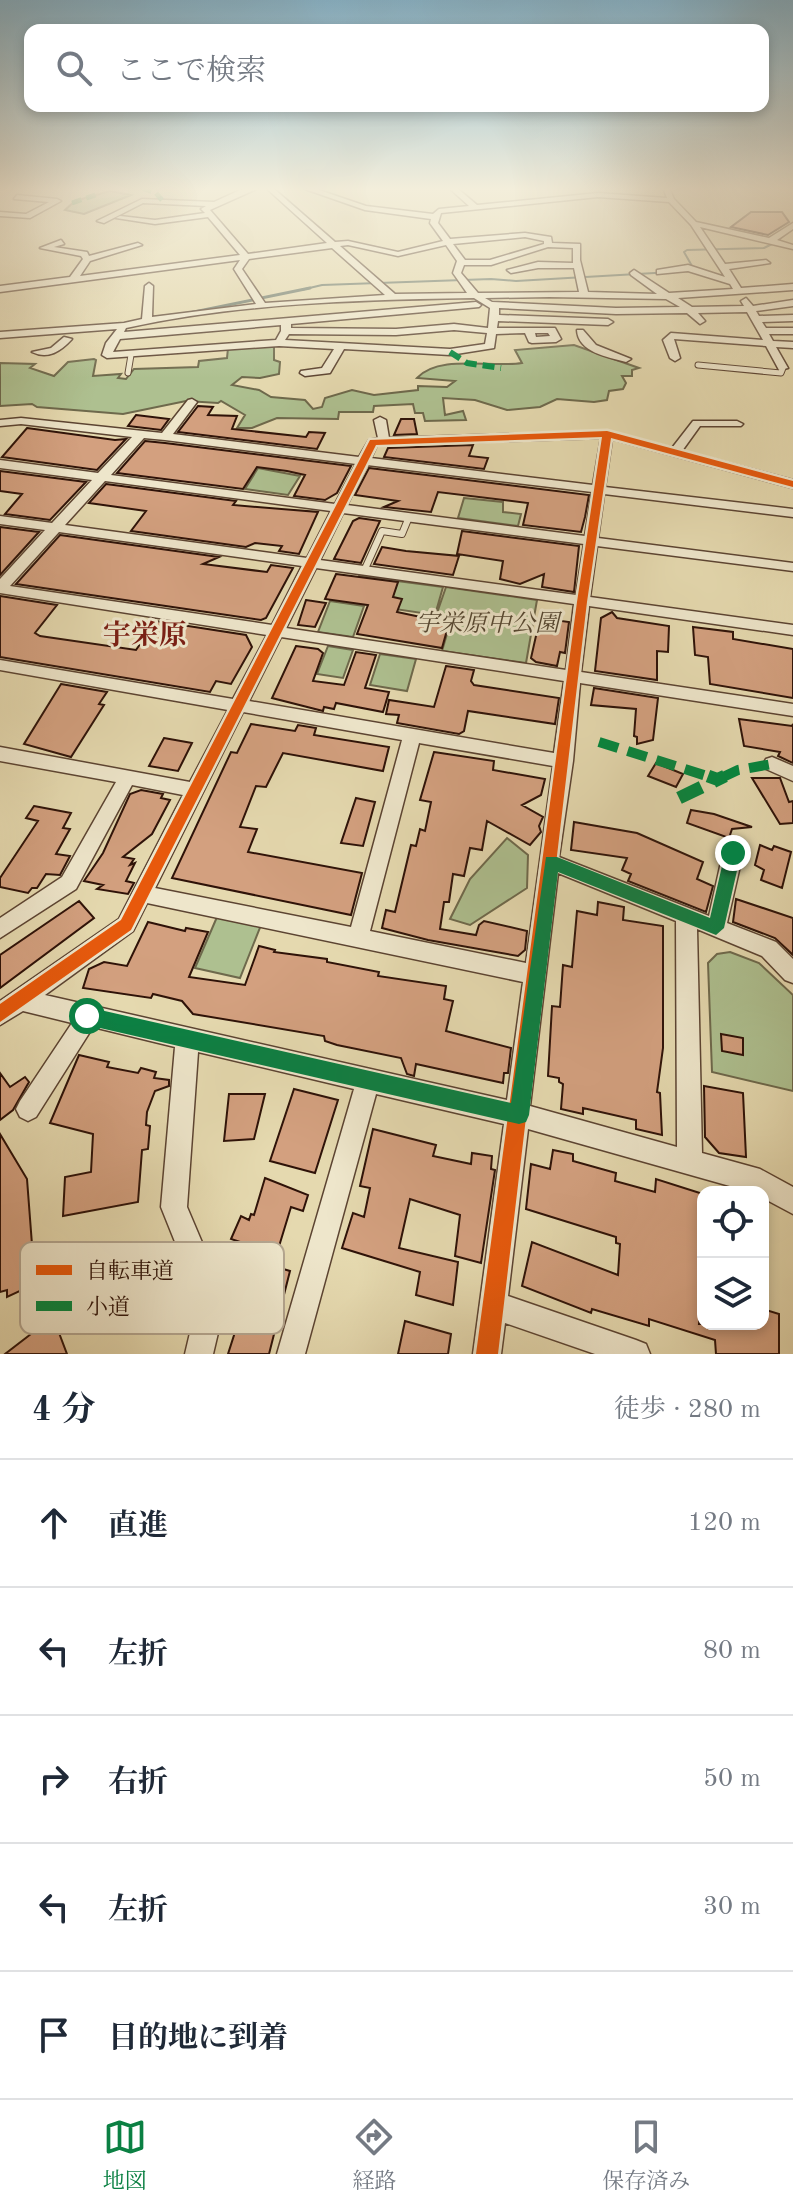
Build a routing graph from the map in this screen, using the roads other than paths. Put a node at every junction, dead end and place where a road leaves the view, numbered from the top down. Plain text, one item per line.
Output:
1 (65, 251) edge
2 (115, 251) edge
3 (241, 251) edge
4 (288, 251) edge
5 (340, 251) edge
6 (385, 251) edge
7 (410, 251) edge
8 (454, 251) edge
9 (527, 251) edge
10 (577, 251) edge
11 (713, 251) edge
12 (246, 257) junction
13 (87, 259) junction
14 (461, 263) junction
15 (766, 263) dead end
16 (724, 267) junction
17 (511, 270) dead end
18 (660, 272) dead end
19 (579, 273) junction
20 (636, 275) dead end
21 (72, 281) junction
22 (149, 286) dead end
23 (793, 287) edge
24 (0, 289) edge
25 (738, 289) junction
26 (478, 295) junction
27 (584, 295) junction
28 (669, 296) junction
29 (390, 297) junction
30 (258, 300) junction
31 (793, 303) edge
32 (281, 305) junction
33 (492, 305) junction
34 (691, 309) junction
35 (750, 309) junction
36 (393, 311) junction
37 (579, 314) junction
38 (494, 318) junction
39 (793, 318) edge
40 (147, 319) junction
41 (756, 319) junction
42 (700, 321) dead end
43 (286, 325) junction
44 (121, 331) junction
45 (492, 331) junction
46 (761, 331) junction
47 (793, 331) edge
48 (400, 332) junction
49 (580, 332) junction
50 (23, 333) junction
51 (0, 335) edge
52 (67, 339) junction
53 (279, 343) junction
54 (769, 345) junction
55 (793, 345) edge
56 (340, 347) junction
57 (37, 352) dead end
58 (131, 355) junction
59 (675, 358) dead end
60 (626, 359) dead end
61 (698, 365) dead end
62 (783, 368) joint
63 (128, 373) dead end
64 (305, 373) dead end
65 (192, 402) dead end
66 (380, 420) dead end
67 (0, 423) edge
68 (737, 424) dead end
69 (209, 428) dead end
70 (141, 434) junction
71 (607, 434) junction
72 (165, 437) junction
73 (199, 441) junction
74 (384, 441) junction
75 (675, 452) junction
76 (364, 460) junction
77 (0, 464) edge
78 (101, 477) junction
79 (793, 484) edge
80 (600, 488) junction
81 (340, 508) junction
82 (793, 513) edge
83 (409, 517) junction
84 (0, 520) edge
85 (54, 528) junction
86 (590, 542) junction
87 (311, 564) junction
88 (793, 567) edge
89 (364, 571) junction
90 (0, 588) edge
91 (582, 602) junction
92 (793, 630) edge
93 (275, 632) junction
94 (0, 665) edge
95 (575, 677) junction
96 (238, 706) junction
97 (793, 710) edge
98 (412, 735) junction
99 (4, 760) edge
100 (564, 761) junction
101 (772, 764) dead end
102 (793, 774) edge
103 (127, 778) junction
104 (196, 790) junction
105 (733, 853) dead end
106 (551, 862) junction
107 (144, 894) junction
108 (686, 916) junction
109 (716, 928) junction
110 (0, 929) edge
111 (358, 938) junction
112 (793, 973) edge
113 (536, 975) junction
114 (20, 1000) junction
115 (0, 1014) edge
116 (87, 1016) junction
117 (187, 1040) junction
118 (368, 1081) junction
119 (28, 1109) dead end
120 (519, 1115) junction
121 (690, 1163) junction
122 (793, 1201) edge
123 (188, 1242) edge
124 (493, 1305) junction
125 (204, 1334) edge
126 (199, 1354) edge
127 (291, 1354) edge
128 (487, 1354) edge
129 (636, 1354) edge

1 - 13 street
2 - 13 street
3 - 12 street
4 - 12 street
5 - 29 street
6 - 7 street
8 - 14 street
9 - 14 street
10 - 19 street
11 - 16 street
12 - 21 street
12 - 30 street
13 - 21 street
14 - 26 street
15 - 16 street
16 - 25 street
17 - 19 street
18 - 25 street
19 - 27 street
20 - 28 street
21 - 24 street
22 - 40 street
23 - 25 street
25 - 28 street
25 - 35 street
26 - 27 street
26 - 29 street
26 - 33 street
27 - 28 street
28 - 34 street
29 - 32 street
29 - 36 street
30 - 32 street
30 - 40 street
31 - 35 street
32 - 43 street
33 - 36 street
33 - 37 street
33 - 38 street
34 - 35 street
34 - 37 street
34 - 42 street
35 - 41 street
36 - 43 street
36 - 48 street
37 - 38 street
37 - 49 street
38 - 45 street
39 - 41 street
40 - 44 street
41 - 46 street
43 - 44 street
43 - 48 street
43 - 53 street
44 - 50 street
44 - 52 street
44 - 58 street
45 - 48 street
45 - 49 street
45 - 56 street
46 - 47 street
46 - 54 street
49 - 60 street
50 - 51 street
50 - 52 street
52 - 57 street
53 - 56 street
53 - 58 street
54 - 55 street
54 - 59 street
54 - 62 street
56 - 64 street
58 - 63 lane
61 - 62 lane
65 - 72 street
66 - 74 street
67 - 70 street
68 - 75 street
69 - 73 street
70 - 72 street
70 - 78 street
71 - 74 street
71 - 75 street
71 - 80 street
72 - 73 street
73 - 76 street
74 - 76 street
75 - 79 street
76 - 80 street
76 - 81 street
77 - 78 street
78 - 81 street
78 - 85 street
80 - 82 street
80 - 86 street
81 - 83 street
81 - 87 street
83 - 86 street
83 - 89 lane
84 - 85 street
85 - 87 street
85 - 90 street
86 - 88 street
86 - 91 street
87 - 89 street
87 - 93 street
89 - 91 street
90 - 93 street
91 - 92 street
91 - 95 street
93 - 95 street
93 - 96 street
94 - 96 street
95 - 97 street
95 - 100 street
96 - 98 street
96 - 104 street
98 - 100 street
98 - 111 street
99 - 103 street
100 - 106 street
101 - 102 street
103 - 104 street
103 - 110 street
104 - 107 street
105 - 109 street
106 - 108 street
106 - 113 street
107 - 111 street
107 - 114 street
108 - 109 street
108 - 121 street
109 - 112 street
111 - 113 street
113 - 120 street
114 - 115 street
114 - 116 street
116 - 117 street
116 - 119 street
117 - 118 street
117 - 123 street
118 - 120 street
118 - 127 street
120 - 121 street
120 - 124 street
121 - 122 street
124 - 128 street
124 - 129 street
125 - 126 street

